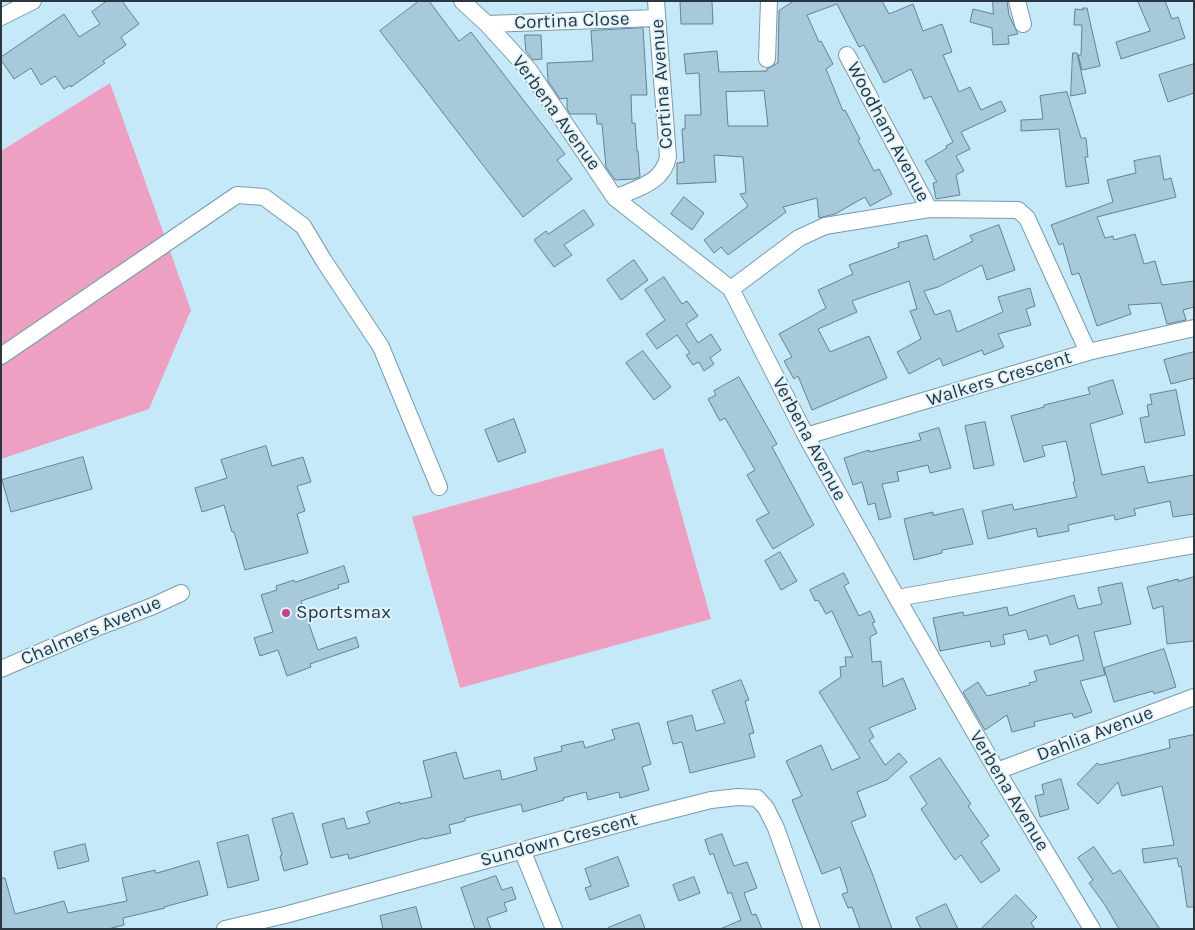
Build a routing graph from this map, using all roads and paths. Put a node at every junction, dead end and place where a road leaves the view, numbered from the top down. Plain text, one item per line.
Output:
1 (33, 1) edge
2 (462, 1) edge
3 (656, 1) edge
4 (768, 1) edge
5 (1017, 1) edge
6 (1, 17) edge
7 (656, 18) junction
8 (487, 24) junction
9 (1023, 24) dead end
10 (847, 55) dead end
11 (767, 59) dead end
12 (615, 198) junction
13 (929, 209) junction
14 (730, 289) junction
15 (1194, 328) edge
16 (1088, 352) junction
17 (1, 356) edge
18 (806, 436) junction
19 (439, 487) dead end
20 (1194, 545) edge
21 (181, 593) dead end
22 (897, 598) junction
23 (1, 669) edge
24 (1194, 697) edge
25 (996, 771) junction
26 (522, 850) junction
27 (287, 922) edge
28 (225, 929) edge
29 (554, 929) edge
30 (812, 929) edge
31 (1092, 929) edge

1 - 6 street
2 - 8 street, Verbena Avenue
3 - 7 street, Cortina Avenue
4 - 11 street
5 - 9 street
7 - 8 street, Cortina Close
7 - 12 street, Cortina Avenue
8 - 12 street, Verbena Avenue
10 - 13 street, Woodham Avenue
12 - 14 street, Verbena Avenue
13 - 14 street
13 - 16 street
14 - 18 street, Verbena Avenue
15 - 16 street, Walkers Crescent
16 - 18 street, Walkers Crescent
17 - 19 street
18 - 22 street, Verbena Avenue
20 - 22 street
21 - 23 street, Chalmers Avenue
22 - 25 street, Verbena Avenue
24 - 25 street, Dahlia Avenue
25 - 31 street, Verbena Avenue
26 - 27 street, Sundown Crescent
26 - 29 street
26 - 30 street, Sundown Crescent
27 - 28 street, Sundown Crescent

